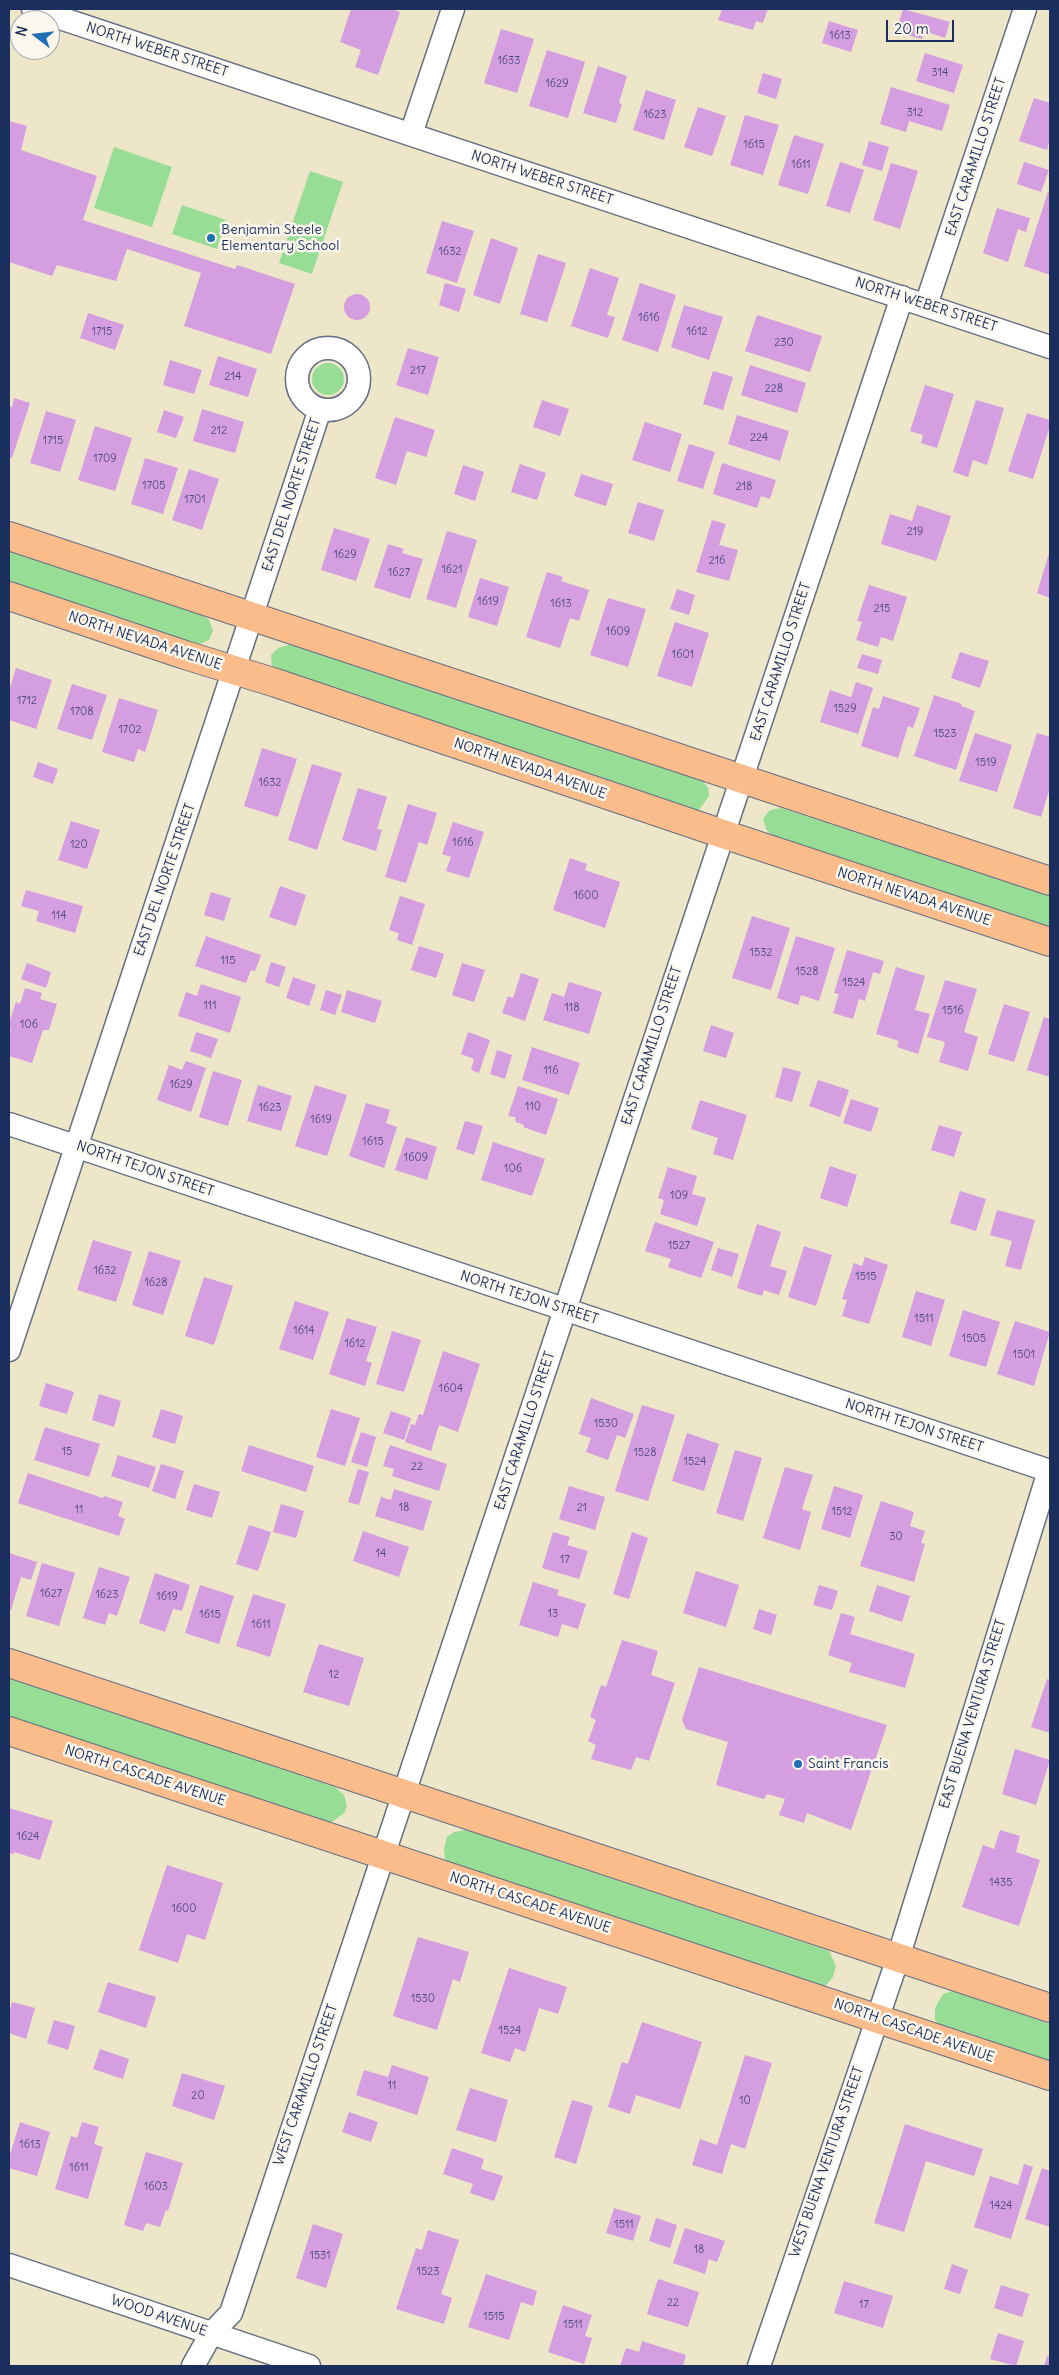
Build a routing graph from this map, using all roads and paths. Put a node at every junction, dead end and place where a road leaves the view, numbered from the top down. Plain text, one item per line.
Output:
1 (33, 9) edge
2 (453, 9) edge
3 (1025, 9) edge
4 (411, 134) junction
5 (902, 297) junction
6 (926, 305) junction
7 (1050, 346) edge
8 (320, 409) dead end
9 (9, 536) edge
10 (9, 596) edge
11 (252, 615) junction
12 (235, 671) junction
13 (743, 778) junction
14 (723, 834) junction
15 (1050, 881) edge
16 (1050, 942) edge
17 (9, 1124) edge
18 (75, 1146) junction
19 (564, 1310) junction
20 (9, 1350) edge
21 (1050, 1471) edge
22 (9, 1663) edge
23 (9, 1731) edge
24 (404, 1796) junction
25 (385, 1855) junction
26 (898, 1958) junction
27 (1050, 2008) edge
28 (876, 2018) junction
29 (1050, 2076) edge
30 (9, 2265) edge
31 (211, 2334) junction
32 (193, 2366) edge
33 (309, 2366) edge
34 (759, 2366) edge

1 - 4 street, NORTH WEBER STREET
2 - 4 street
3 - 6 street, EAST CARAMILLO STREET
4 - 5 street, NORTH WEBER STREET
5 - 6 street, NORTH WEBER STREET
5 - 13 street, EAST CARAMILLO STREET
6 - 7 street, NORTH WEBER STREET
8 - 11 street, EAST DEL NORTE STREET
9 - 11 main road
10 - 12 main road, NORTH NEVADA AVENUE
11 - 12 street, EAST DEL NORTE STREET
11 - 13 main road
12 - 14 main road, NORTH NEVADA AVENUE
12 - 18 street, EAST DEL NORTE STREET
13 - 14 street, EAST CARAMILLO STREET
13 - 15 main road
14 - 16 main road, NORTH NEVADA AVENUE
14 - 19 street, EAST CARAMILLO STREET
17 - 18 street, NORTH TEJON STREET
18 - 19 street, NORTH TEJON STREET
18 - 20 street, EAST DEL NORTE STREET
19 - 21 street, NORTH TEJON STREET
19 - 24 street, EAST CARAMILLO STREET
21 - 26 street, EAST BUENA VENTURA STREET
22 - 24 main road
23 - 25 main road, NORTH CASCADE AVENUE
24 - 25 street, WEST CARAMILLO STREET
24 - 26 main road
25 - 28 main road, NORTH CASCADE AVENUE
25 - 31 street, WEST CARAMILLO STREET
26 - 27 main road
26 - 28 street, WEST BUENA VENTURA STREET
28 - 29 main road, NORTH CASCADE AVENUE
28 - 34 street, WEST BUENA VENTURA STREET
30 - 31 street, WOOD AVENUE
31 - 32 street, WEST CARAMILLO STREET
31 - 33 street, WOOD AVENUE

